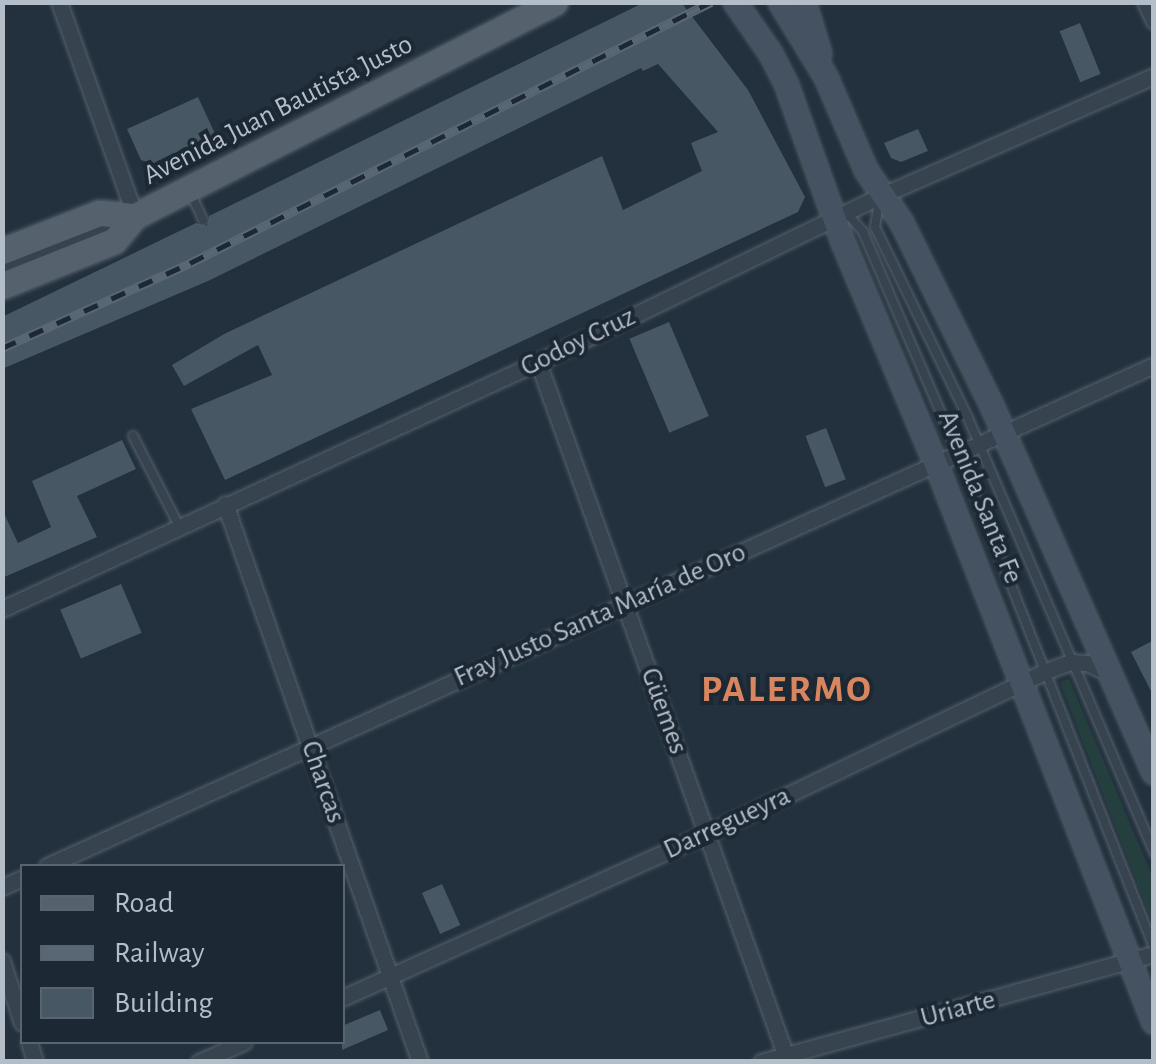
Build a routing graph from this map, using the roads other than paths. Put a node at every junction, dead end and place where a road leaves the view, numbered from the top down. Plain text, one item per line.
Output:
1 (59, 2) edge
2 (555, 2) edge
3 (735, 2) edge
4 (780, 2) edge
5 (804, 2) edge
6 (1145, 2) edge
7 (1154, 21) edge
8 (1154, 76) edge
9 (826, 77) junction
10 (188, 189) junction
11 (880, 196) junction
12 (841, 215) junction
13 (135, 216) junction
14 (203, 220) dead end
15 (2, 251) edge
16 (2, 268) edge
17 (2, 286) edge
18 (538, 362) junction
19 (1154, 365) edge
20 (1004, 433) junction
21 (133, 436) dead end
22 (979, 445) junction
23 (959, 454) junction
24 (936, 464) junction
25 (225, 504) junction
26 (179, 526) junction
27 (626, 604) junction
28 (2, 609) edge
29 (1071, 662) junction
30 (1046, 672) junction
31 (1111, 674) junction
32 (1021, 684) junction
33 (310, 744) junction
34 (1154, 773) edge
35 (708, 833) junction
36 (1154, 853) edge
37 (52, 864) edge
38 (1154, 951) edge
39 (2, 961) edge
40 (1130, 962) junction
41 (390, 976) junction
42 (345, 997) edge
43 (20, 1016) edge
44 (1154, 1023) edge
45 (240, 1044) edge
46 (787, 1058) edge
47 (199, 1062) edge
48 (420, 1062) edge
49 (761, 1062) edge

1 - 13 street
2 - 10 main road, Avenida Juan Bautista Justo
3 - 12 main road, Avenida Santa Fe
4 - 9 main road, Avenida Santa Fe
5 - 9 main road, Avenida Santa Fe
6 - 7 street
8 - 11 street, Godoy Cruz
9 - 11 main road, Avenida Santa Fe
10 - 13 main road, Avenida Juan Bautista Justo
10 - 14 lane
11 - 12 street, Godoy Cruz
11 - 20 main road, Avenida Santa Fe
11 - 22 lane
12 - 18 street, Godoy Cruz
12 - 23 lane
12 - 24 main road, Avenida Santa Fe
13 - 15 main road, Avenida Juan Bautista Justo
13 - 16 lane
13 - 17 main road, Avenida Juan Bautista Justo
18 - 25 street, Godoy Cruz
18 - 27 street, Güemes
19 - 20 street, Fray Justo Santa María de Oro
20 - 22 street, Fray Justo Santa María de Oro
20 - 31 main road, Avenida Santa Fe
21 - 26 lane
22 - 23 street, Fray Justo Santa María de Oro
22 - 29 lane
23 - 24 street, Fray Justo Santa María de Oro
23 - 30 lane
24 - 27 street, Fray Justo Santa María de Oro
24 - 32 main road, Avenida Santa Fe
25 - 26 street, Godoy Cruz
25 - 33 street, Charcas
26 - 28 street, Godoy Cruz
27 - 33 street, Fray Justo Santa María de Oro
27 - 35 street, Güemes
29 - 30 street, Darregueyra
29 - 31 street
29 - 36 lane
30 - 32 street, Darregueyra
30 - 38 lane
31 - 34 main road, Avenida Santa Fe
32 - 35 street, Darregueyra
32 - 40 main road, Avenida Santa Fe
33 - 37 street, Fray Justo Santa María de Oro
33 - 41 street, Charcas
35 - 41 street, Darregueyra
35 - 46 street, Güemes
38 - 40 street, Uriarte
39 - 43 street
40 - 44 main road, Avenida Santa Fe
40 - 46 street, Uriarte
41 - 42 street, Darregueyra
41 - 48 street, Charcas
45 - 47 street
46 - 49 street, Uriarte

